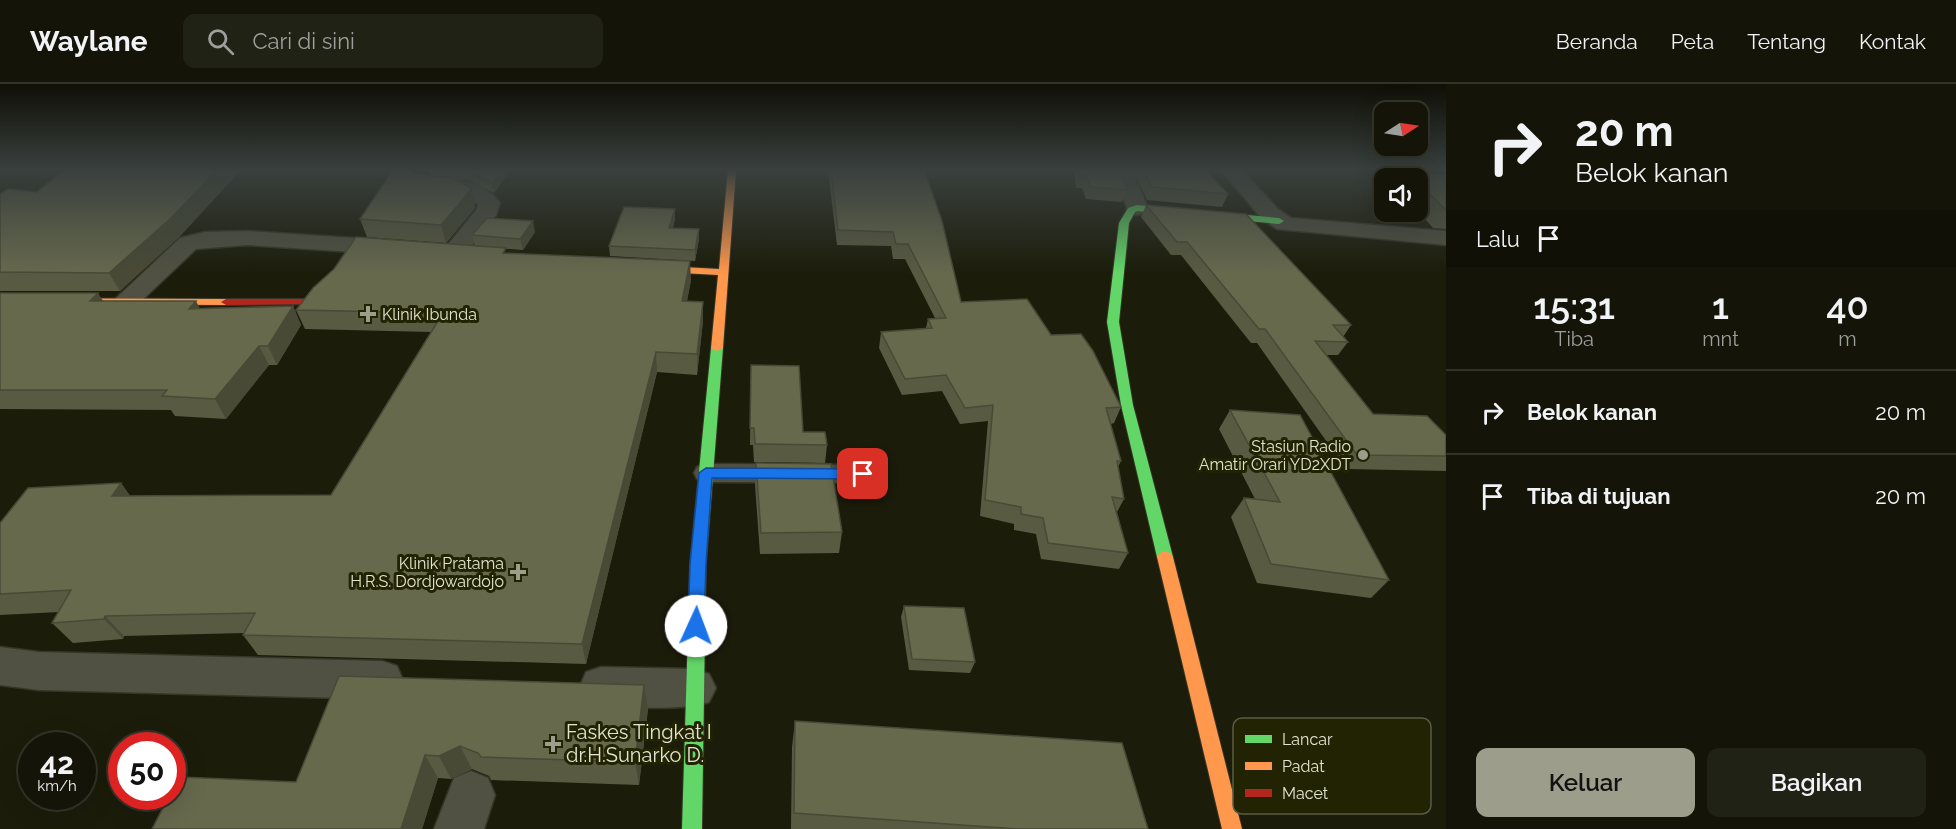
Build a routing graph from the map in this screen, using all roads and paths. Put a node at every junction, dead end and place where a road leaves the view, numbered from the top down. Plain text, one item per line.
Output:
1 (489, 205) edge
2 (729, 205) edge
3 (1136, 205) edge
4 (1262, 205) edge
5 (1137, 208) junction
6 (1279, 221) junction
7 (1446, 238) edge
8 (352, 252) joint
9 (457, 253) edge
10 (631, 267) edge
11 (722, 272) junction
12 (0, 301) edge
13 (126, 301) junction
14 (706, 473) junction
15 (863, 474) dead end
16 (0, 666) edge
17 (420, 681) edge
18 (563, 685) edge
19 (694, 688) junction
20 (692, 829) edge
21 (1232, 829) edge

1 - 9 street
2 - 11 street
3 - 5 street
4 - 6 street
5 - 6 street
5 - 21 street
6 - 7 street
8 - 13 street
8 - 13 street
10 - 11 street
11 - 14 street
12 - 13 street
14 - 15 lane
14 - 19 street
16 - 17 street
18 - 19 street
19 - 20 street

